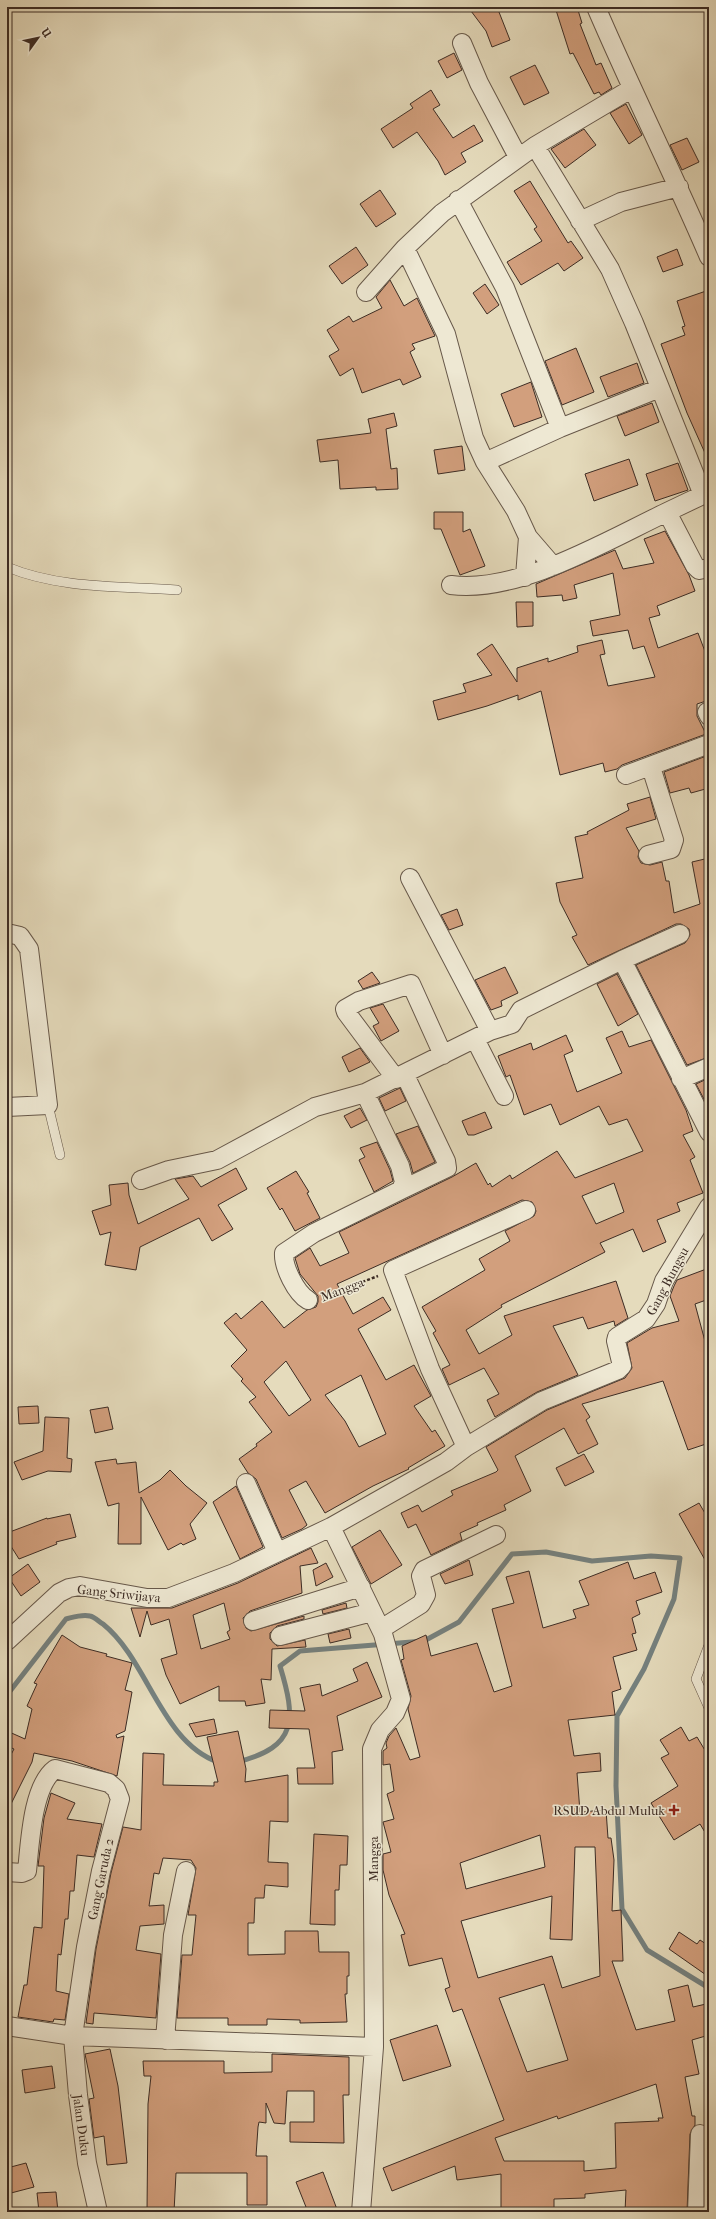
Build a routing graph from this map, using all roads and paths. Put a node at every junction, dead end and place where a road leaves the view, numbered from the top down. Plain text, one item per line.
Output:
1 (596, 7) edge
2 (462, 43) dead end
3 (631, 89) junction
4 (535, 146) junction
5 (518, 157) junction
6 (679, 187) junction
7 (458, 200) junction
8 (580, 221) junction
9 (405, 248) junction
10 (709, 257) edge
11 (366, 292) dead end
12 (660, 388) junction
13 (560, 428) junction
14 (485, 462) junction
15 (706, 494) edge
16 (667, 512) junction
17 (528, 537) junction
18 (553, 566) junction
19 (7, 567) edge
20 (709, 568) edge
21 (525, 577) junction
22 (451, 585) dead end
23 (177, 590) dead end
24 (709, 744) edge
25 (651, 767) junction
26 (626, 775) dead end
27 (648, 855) dead end
28 (410, 878) dead end
29 (7, 933) edge
30 (680, 934) dead end
31 (622, 960) junction
32 (482, 1035) junction
33 (443, 1056) junction
34 (709, 1067) edge
35 (400, 1077) junction
36 (681, 1079) junction
37 (366, 1093) junction
38 (504, 1096) dead end
39 (48, 1105) junction
40 (7, 1107) edge
41 (709, 1132) edge
42 (60, 1155) dead end
43 (141, 1180) dead end
44 (401, 1190) junction
45 (709, 1207) edge
46 (526, 1210) dead end
47 (393, 1270) junction
48 (308, 1300) joint
49 (622, 1366) joint
50 (466, 1447) junction
51 (246, 1483) dead end
52 (331, 1527) junction
53 (496, 1535) dead end
54 (277, 1552) junction
55 (361, 1587) junction
56 (372, 1612) junction
57 (252, 1621) dead end
58 (382, 1632) junction
59 (280, 1636) dead end
60 (7, 1641) edge
61 (709, 1645) edge
62 (709, 1708) edge
63 (186, 1871) dead end
64 (7, 1872) edge
65 (7, 2026) edge
66 (73, 2036) junction
67 (165, 2040) junction
68 (374, 2047) junction
69 (700, 2134) dead end
70 (98, 2212) edge
71 (361, 2212) edge
72 (697, 2212) edge

1 - 3 street
2 - 5 street
3 - 4 street
3 - 6 street
4 - 5 street
4 - 8 street
5 - 7 street
6 - 8 street
6 - 10 street
7 - 9 street
7 - 13 street
8 - 12 street
9 - 11 street
9 - 14 street
12 - 13 street
12 - 15 street
13 - 14 street
14 - 17 street
15 - 16 street
16 - 18 street
16 - 20 street
17 - 18 street
17 - 21 street
18 - 21 street
19 - 23 lane
21 - 22 street
24 - 25 street
25 - 26 street
25 - 27 street
28 - 32 street
29 - 39 street
30 - 31 street
31 - 32 street
31 - 36 street
32 - 33 street
32 - 38 street
33 - 35 street
33 - 35 street
34 - 36 street
35 - 37 street
35 - 44 street
36 - 41 street
37 - 43 street
37 - 44 street
39 - 40 street
39 - 42 lane
44 - 48 street, Mangga
45 - 49 street, Gang Bungsu
46 - 47 street
47 - 48 path, Mangga
47 - 50 street
49 - 50 street, Gang Sriwijaya
50 - 52 street, Gang Sriwijaya
51 - 54 street
52 - 54 street, Gang Sriwijaya
52 - 55 street, Mangga
53 - 58 street
54 - 60 street, Gang Sriwijaya
55 - 56 street, Mangga
55 - 57 street
56 - 58 street, Mangga
56 - 59 street
58 - 68 street, Mangga
61 - 62 lane
63 - 67 street
64 - 66 street, Gang Garuda 2
65 - 66 street
66 - 67 street
66 - 70 street, Jalan Duku
67 - 68 street
68 - 71 street, Mangga
69 - 72 street

